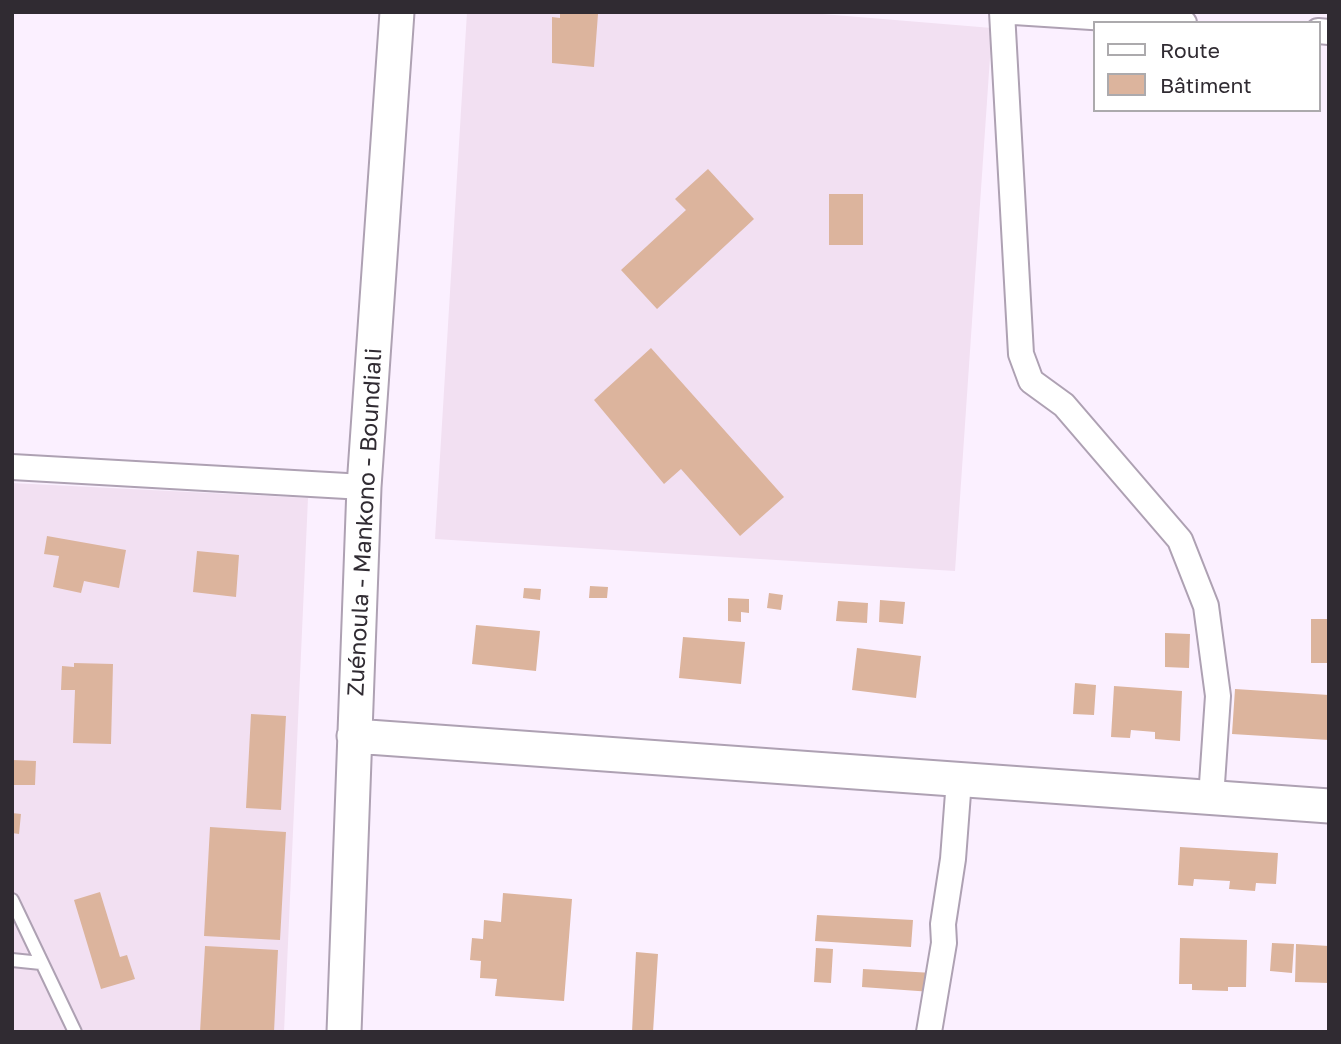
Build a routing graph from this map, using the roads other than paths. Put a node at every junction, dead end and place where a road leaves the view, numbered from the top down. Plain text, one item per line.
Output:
1 (397, 12) edge
2 (1002, 12) edge
3 (1014, 12) edge
4 (1153, 21) edge
5 (12, 467) edge
6 (364, 486) junction
7 (355, 736) junction
8 (959, 780) junction
9 (1210, 798) junction
10 (1329, 806) edge
11 (12, 900) edge
12 (12, 960) edge
13 (41, 963) junction
14 (75, 1032) edge
15 (344, 1032) edge
16 (929, 1032) edge

1 - 6 main road, Zuénoula - Mankono - Boundiali
2 - 9 street
3 - 4 street
5 - 6 street
6 - 7 main road, Zuénoula - Mankono - Boundiali
7 - 8 main road
7 - 15 main road, Zuénoula - Mankono - Boundiali
8 - 9 main road
8 - 16 street
9 - 10 main road
11 - 13 lane
12 - 13 lane
13 - 14 lane

